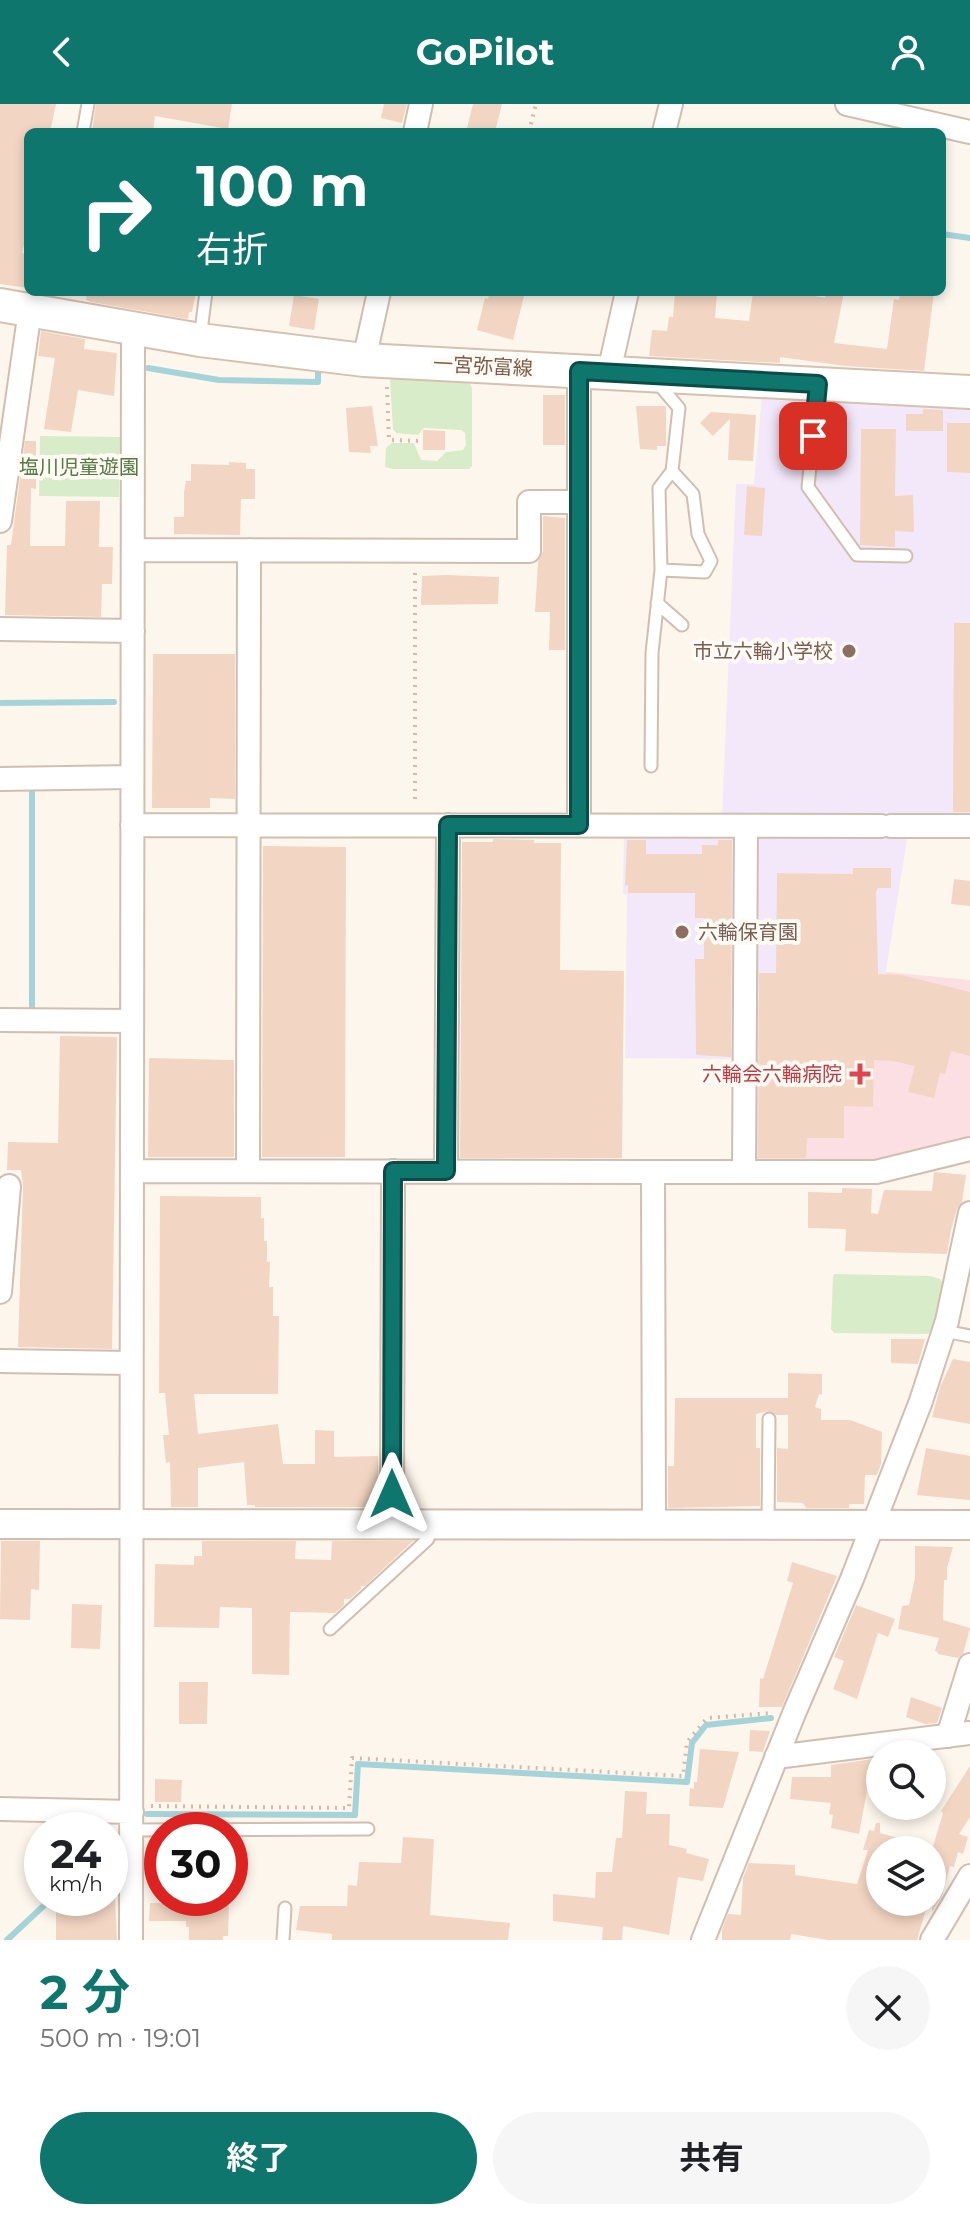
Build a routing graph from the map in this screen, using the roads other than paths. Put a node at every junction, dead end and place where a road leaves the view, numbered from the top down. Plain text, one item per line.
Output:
1 (88, 104) edge
2 (421, 104) edge
3 (671, 104) edge
4 (847, 104) edge
5 (84, 128) edge
6 (416, 128) edge
7 (665, 128) edge
8 (970, 132) edge
9 (206, 296) edge
10 (379, 296) edge
11 (625, 296) edge
12 (15, 308) edge
13 (133, 329) junction
14 (200, 340) junction
15 (374, 360) junction
16 (594, 372) junction
17 (651, 375) junction
18 (818, 384) junction
19 (970, 392) edge
20 (672, 471) junction
21 (579, 502) junction
22 (0, 521) edge
23 (133, 550) junction
24 (249, 550) junction
25 (906, 556) dead end
26 (661, 570) junction
27 (657, 603) junction
28 (682, 625) dead end
29 (0, 629) edge
30 (133, 631) junction
31 (651, 766) dead end
32 (132, 777) junction
33 (0, 779) edge
34 (132, 825) junction
35 (249, 825) junction
36 (448, 825) junction
37 (579, 825) junction
38 (746, 826) junction
39 (970, 826) edge
40 (0, 1020) edge
41 (132, 1021) junction
42 (970, 1149) edge
43 (132, 1171) junction
44 (248, 1171) junction
45 (393, 1171) junction
46 (446, 1171) junction
47 (653, 1172) junction
48 (744, 1172) junction
49 (9, 1186) dead end
50 (970, 1213) edge
51 (0, 1292) edge
52 (944, 1331) junction
53 (970, 1336) edge
54 (0, 1361) edge
55 (131, 1363) junction
56 (769, 1419) dead end
57 (131, 1523) junction
58 (0, 1524) edge
59 (392, 1524) junction
60 (428, 1524) junction
61 (654, 1524) junction
62 (768, 1524) junction
63 (872, 1525) junction
64 (970, 1525) edge
65 (330, 1629) dead end
66 (970, 1665) edge
67 (959, 1734) edge
68 (776, 1757) junction
69 (0, 1809) edge
70 (132, 1816) junction
71 (368, 1829) dead end
72 (970, 1876) edge
73 (285, 1908) dead end
74 (940, 1937) edge
75 (131, 1940) edge
76 (283, 1940) edge
77 (703, 1940) edge

1 - 5 lane
2 - 6 street
3 - 7 street
4 - 8 street
9 - 14 lane
10 - 15 street
11 - 16 street
12 - 13 main road, 一宮弥富線
12 - 22 street
13 - 14 main road, 一宮弥富線
13 - 23 street
14 - 15 main road, 一宮弥富線
15 - 16 main road, 一宮弥富線
16 - 17 main road, 一宮弥富線
16 - 21 street
17 - 18 main road, 一宮弥富線
17 - 20 lane
18 - 19 main road, 一宮弥富線
18 - 25 lane
20 - 26 lane
20 - 26 lane
21 - 24 street
21 - 37 street
23 - 24 street
23 - 30 street
24 - 35 street
26 - 27 lane
27 - 28 lane
27 - 31 lane
29 - 30 street
30 - 32 street
32 - 33 street
32 - 34 street
34 - 35 street
34 - 41 street
35 - 36 street
35 - 44 street
36 - 37 street
36 - 46 street
37 - 38 street
38 - 39 street
38 - 48 street
40 - 41 street
41 - 43 street
42 - 48 street
43 - 44 street
43 - 55 street
44 - 45 street
45 - 46 street
45 - 59 street
46 - 47 street
47 - 48 street
47 - 61 street
49 - 51 street
50 - 52 street
52 - 53 lane
52 - 63 street
54 - 55 street
55 - 57 street
56 - 62 lane
57 - 58 street
57 - 59 street
57 - 70 street
59 - 60 street
60 - 61 street
60 - 65 lane
61 - 62 street
62 - 63 street
63 - 64 street
63 - 68 street
66 - 67 street
67 - 68 street
68 - 77 street
69 - 70 street
70 - 71 lane
70 - 75 street
72 - 74 street
73 - 76 lane

